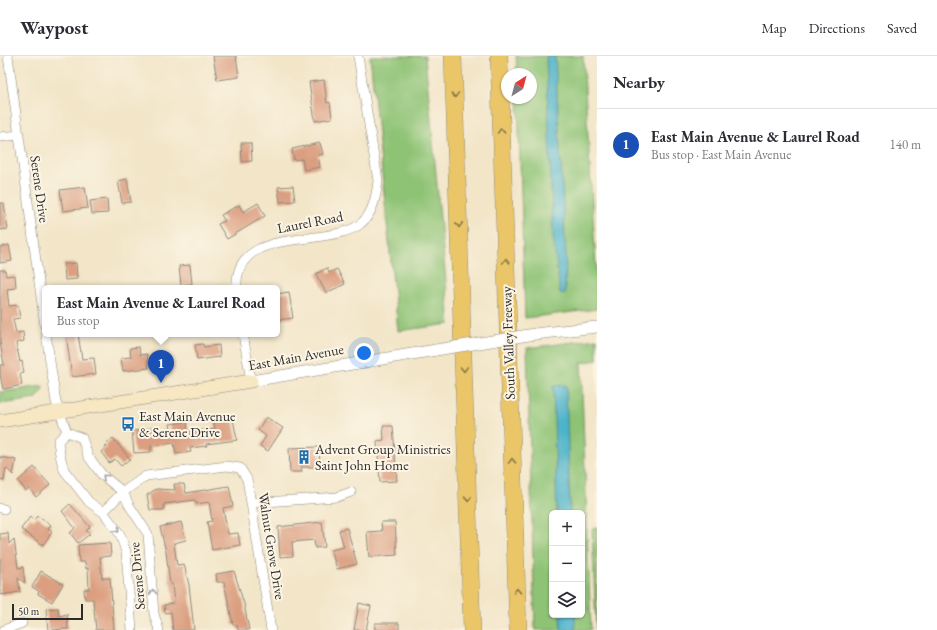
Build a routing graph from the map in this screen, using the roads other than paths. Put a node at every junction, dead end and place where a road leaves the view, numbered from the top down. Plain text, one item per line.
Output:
1 (8, 56) edge
2 (358, 56) edge
3 (454, 56) edge
4 (499, 56) edge
5 (18, 135) junction
6 (0, 137) edge
7 (237, 285) edge
8 (42, 305) edge
9 (597, 327) edge
10 (46, 337) edge
11 (244, 337) edge
12 (251, 381) junction
13 (60, 413) junction
14 (0, 421) edge
15 (67, 432) junction
16 (123, 492) junction
17 (351, 492) dead end
18 (251, 503) junction
19 (102, 512) junction
20 (22, 623) dead end
21 (4, 630) edge
22 (132, 630) edge
23 (159, 630) edge
24 (271, 630) edge
25 (472, 630) edge
26 (518, 630) edge

1 - 5 street, Serene Drive
2 - 7 street, Laurel Road
3 -> 25 highway
26 -> 4 highway, South Valley Freeway
5 - 6 street
5 - 8 street, Serene Drive
9 - 12 street, East Main Avenue, bridge
10 - 13 street
11 - 12 street
12 - 13 main road, East Main Avenue
13 - 14 main road, East Main Avenue
13 - 15 street
16 -> 15 street, Serene Drive
15 - 19 street, Serene Drive
16 - 18 street, Walnut Grove Drive
16 - 19 street
23 -> 16 street, Serene Drive
17 - 18 street
18 - 24 street, Walnut Grove Drive
19 -> 22 street, Serene Drive
20 - 21 street

